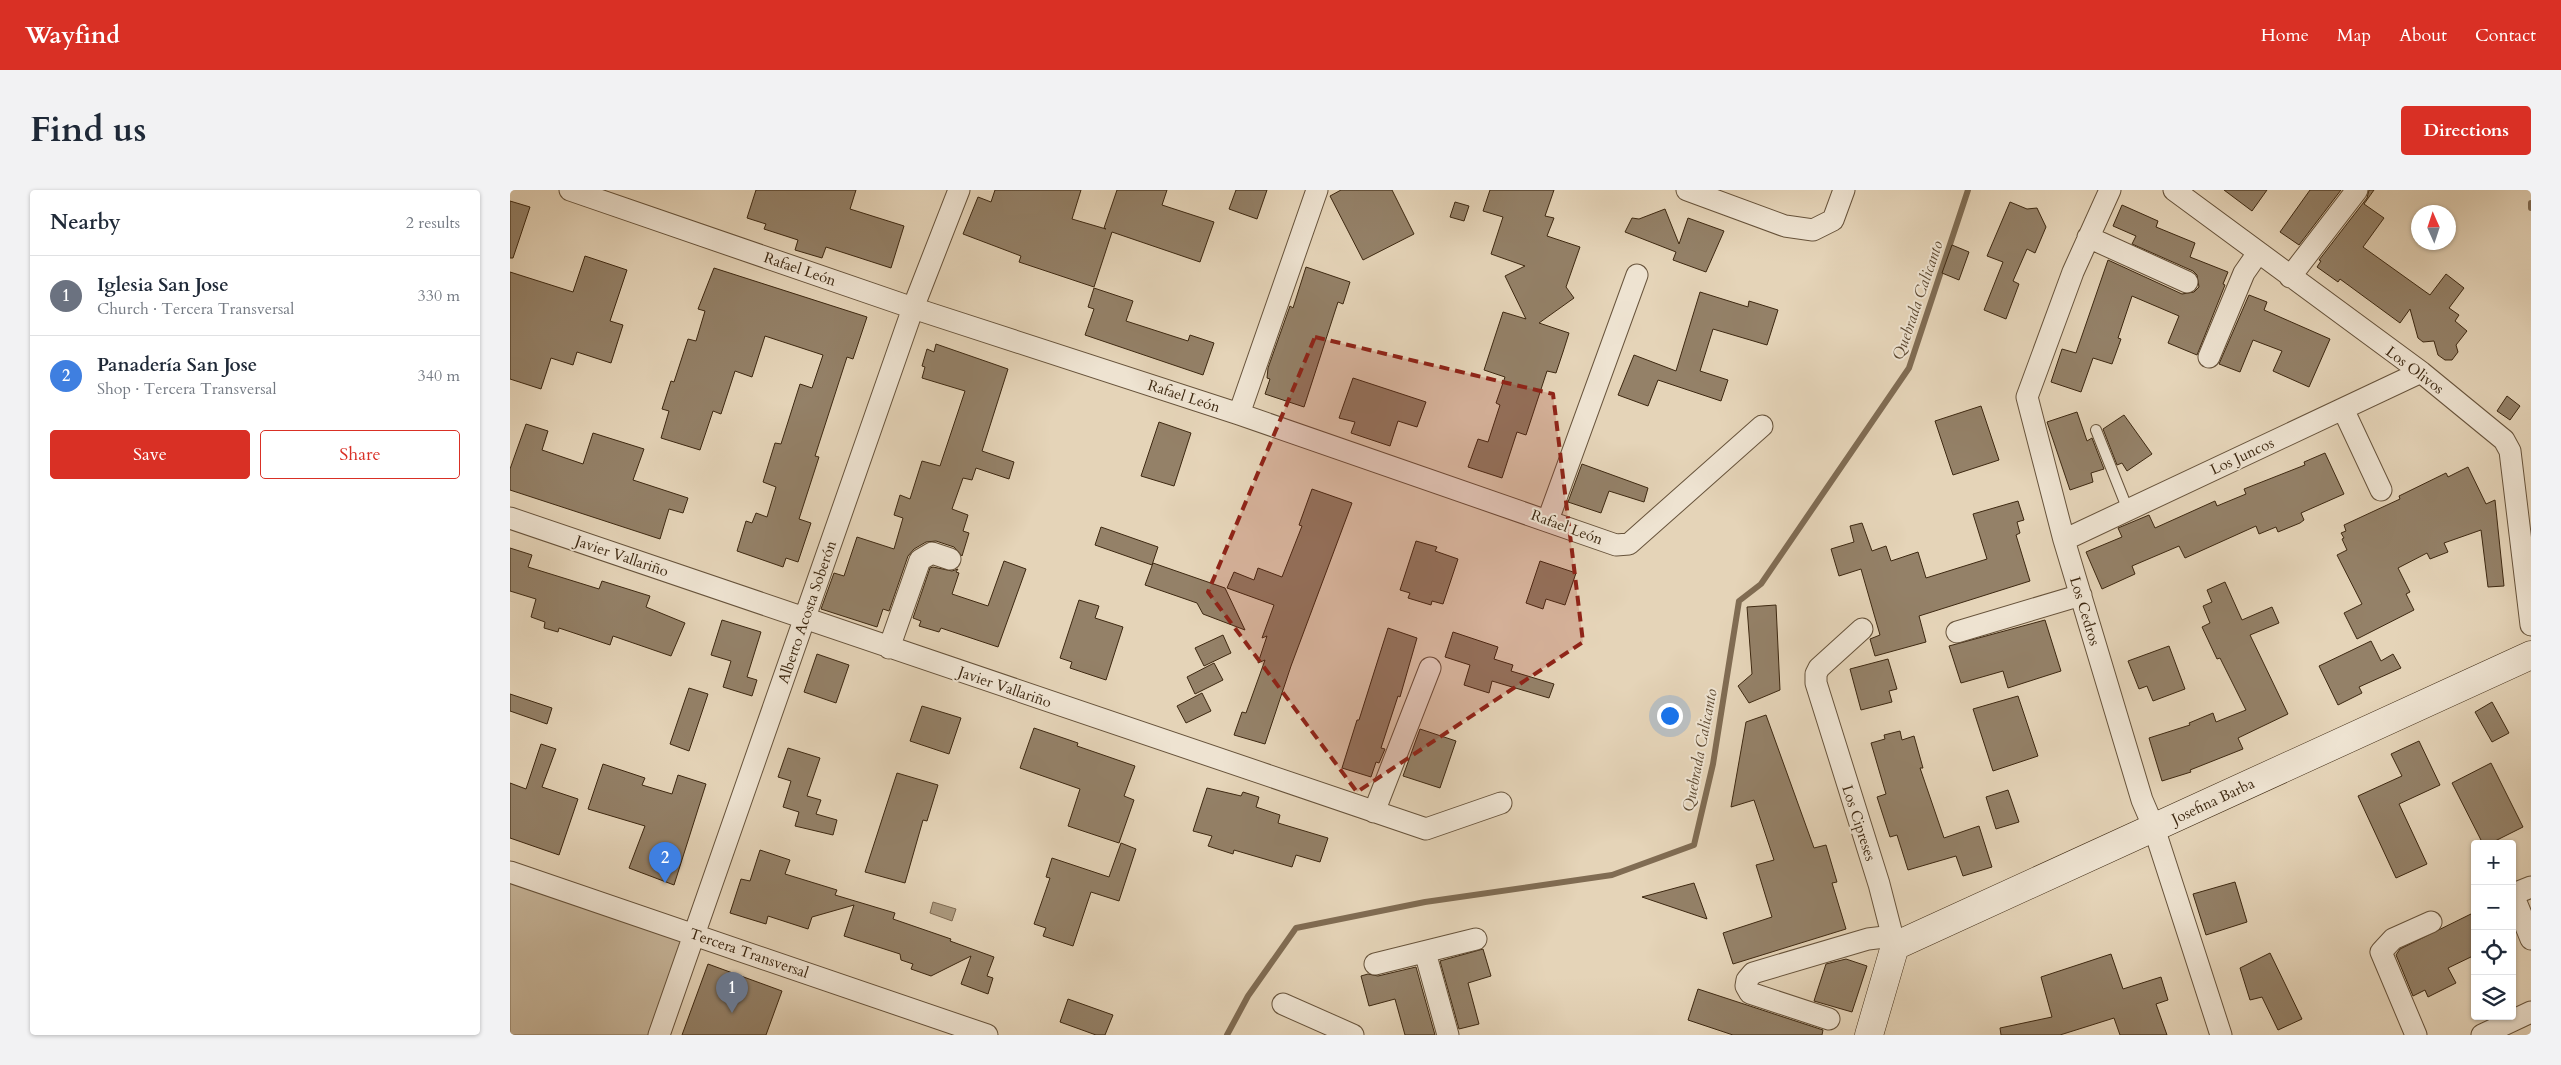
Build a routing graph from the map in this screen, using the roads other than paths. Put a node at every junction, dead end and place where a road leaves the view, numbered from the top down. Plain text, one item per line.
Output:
1 (959, 190) edge
2 (1317, 190) edge
3 (1687, 190) edge
4 (1844, 190) edge
5 (2110, 190) edge
6 (2174, 190) edge
7 (2357, 190) edge
8 (579, 191) edge
9 (2088, 237) junction
10 (2258, 252) junction
11 (1637, 275) dead end
12 (2290, 277) junction
13 (2187, 282) dead end
14 (913, 308) junction
15 (2209, 357) dead end
16 (2421, 372) junction
17 (2343, 408) junction
18 (1239, 414) junction
19 (1762, 426) dead end
20 (2096, 430) dead end
21 (2380, 490) dead end
22 (2128, 510) junction
23 (510, 518) edge
24 (1548, 520) junction
25 (2064, 540) junction
26 (950, 559) dead end
27 (2081, 595) junction
28 (805, 620) junction
29 (2531, 626) edge
30 (1862, 629) dead end
31 (1957, 632) dead end
32 (889, 648) junction
33 (2531, 655) edge
34 (1430, 668) dead end
35 (1501, 803) dead end
36 (1374, 812) junction
37 (2154, 828) junction
38 (510, 872) edge
39 (2531, 887) edge
40 (2431, 922) dead end
41 (695, 935) junction
42 (1476, 939) dead end
43 (2531, 939) edge
44 (1894, 941) junction
45 (1425, 952) junction
46 (1376, 964) dead end
47 (1284, 1004) dead end
48 (2531, 1012) edge
49 (1829, 1019) dead end
50 (659, 1035) edge
51 (987, 1035) edge
52 (1353, 1035) edge
53 (1448, 1035) edge
54 (1869, 1035) edge
55 (2220, 1035) edge
56 (2416, 1035) edge
57 (2482, 1035) edge

1 - 14 street, Alberto Acosta Soberón
2 - 18 street
3 - 4 street
5 - 9 street, Los Cedros
6 - 10 street, Los Olivos
7 - 12 street
8 - 14 street, Rafael León
9 - 13 street
9 - 25 street, Los Cedros
10 - 12 street, Los Olivos
10 - 15 street
11 - 24 street
12 - 16 street, Los Olivos
14 - 18 street, Rafael León
14 - 28 street, Alberto Acosta Soberón
16 - 17 street, Los Juncos
16 - 29 street, Los Olivos
17 - 21 street
17 - 22 street, Los Juncos
18 - 24 street, Rafael León
19 - 24 street, Rafael León
20 - 22 lane
22 - 25 street, Los Juncos
23 - 28 street, Javier Vallariño
25 - 27 street, Los Cedros
26 - 32 street
27 - 31 street
27 - 37 street, Los Cedros
28 - 32 street, Javier Vallariño
28 - 41 street, Alberto Acosta Soberón
30 - 44 street, Los Cipreses
32 - 36 street, Javier Vallariño
33 - 37 street, Josefina Barba
34 - 36 street
35 - 36 street, Javier Vallariño
37 - 44 street, Josefina Barba
37 - 55 street, Los Cedros
38 - 41 street, Tercera Transversal
39 - 43 street
40 - 56 street
41 - 50 street, Alberto Acosta Soberón
41 - 51 street, Tercera Transversal
42 - 45 street
44 - 49 street
44 - 54 street
45 - 46 street
45 - 53 street
47 - 52 street
48 - 57 street

